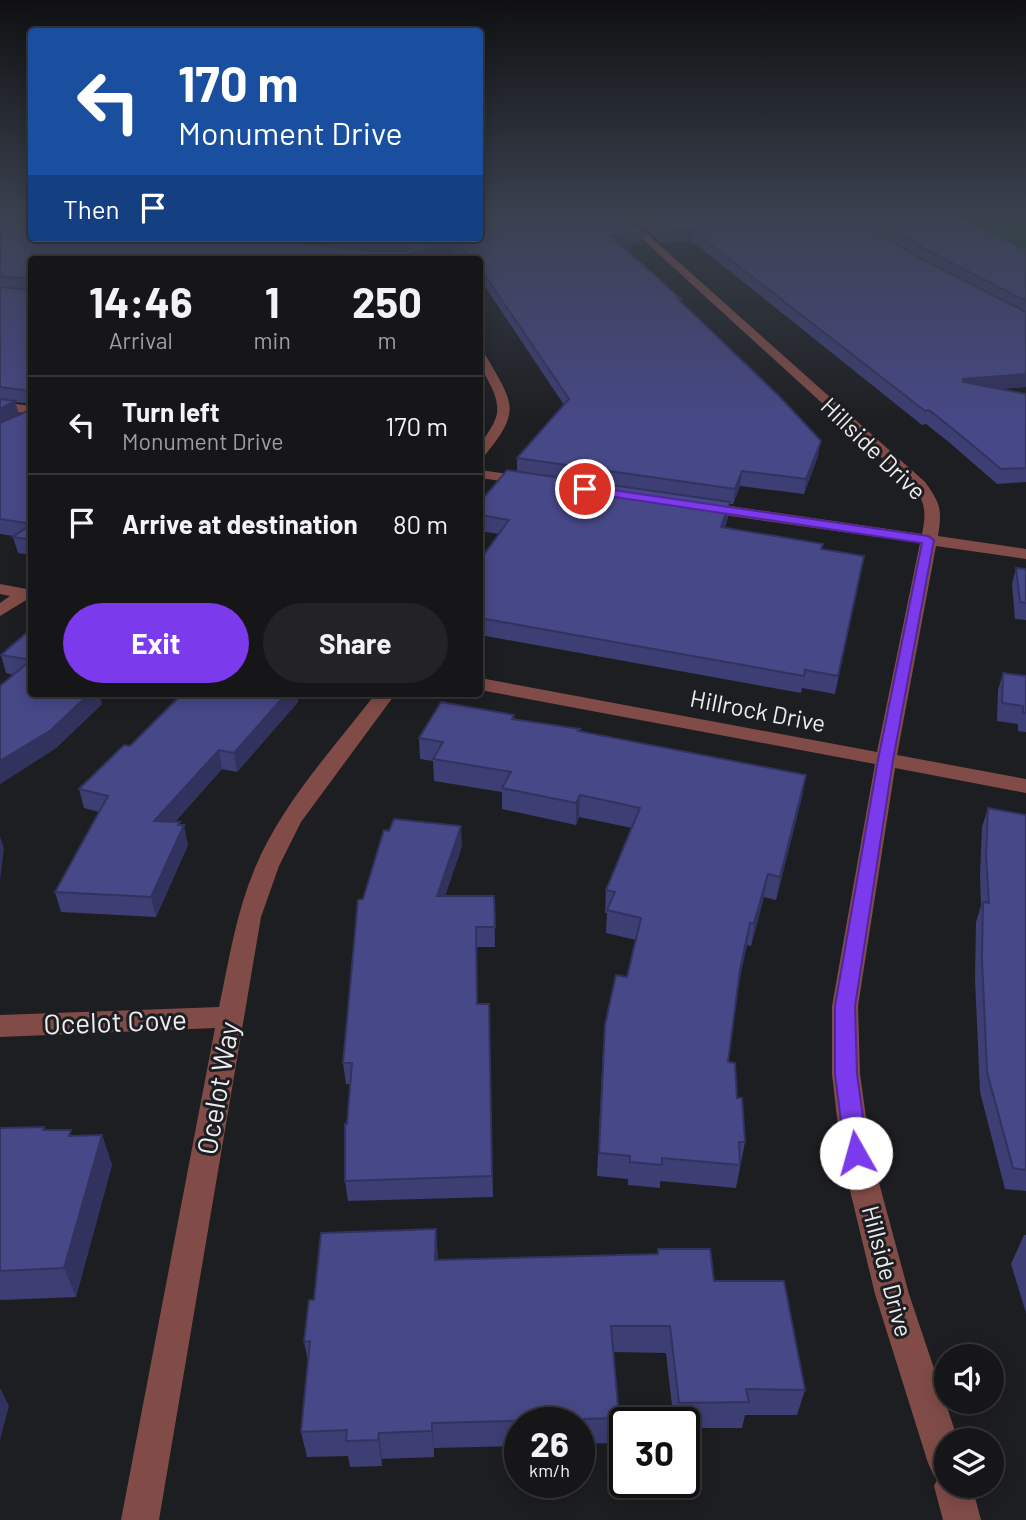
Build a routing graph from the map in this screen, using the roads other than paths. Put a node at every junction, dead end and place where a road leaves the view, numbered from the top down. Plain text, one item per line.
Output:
1 (694, 281) edge
2 (483, 362) edge
3 (0, 406) edge
4 (28, 410) edge
5 (483, 448) edge
6 (483, 474) edge
7 (548, 484) edge
8 (684, 504) edge
9 (928, 540) junction
10 (1026, 554) edge
11 (0, 589) edge
12 (28, 595) edge
13 (0, 611) edge
14 (483, 685) edge
15 (383, 697) edge
16 (886, 760) junction
17 (1026, 786) edge
18 (229, 1017) junction
19 (0, 1026) edge
20 (936, 1428) edge
21 (956, 1498) edge
22 (139, 1520) edge
23 (962, 1520) edge

1 - 9 street, Hillside Drive
2 - 5 street
3 - 4 street
6 - 7 street
8 - 9 street
9 - 10 street
9 - 16 street, Hillside Drive
11 - 12 street
12 - 13 street
14 - 16 street, Hillrock Drive
15 - 18 street, Ocelot Way
16 - 17 street, Hillrock Drive
16 - 20 street, Hillside Drive
18 - 19 street, Ocelot Cove
18 - 22 street, Ocelot Way
21 - 23 street

